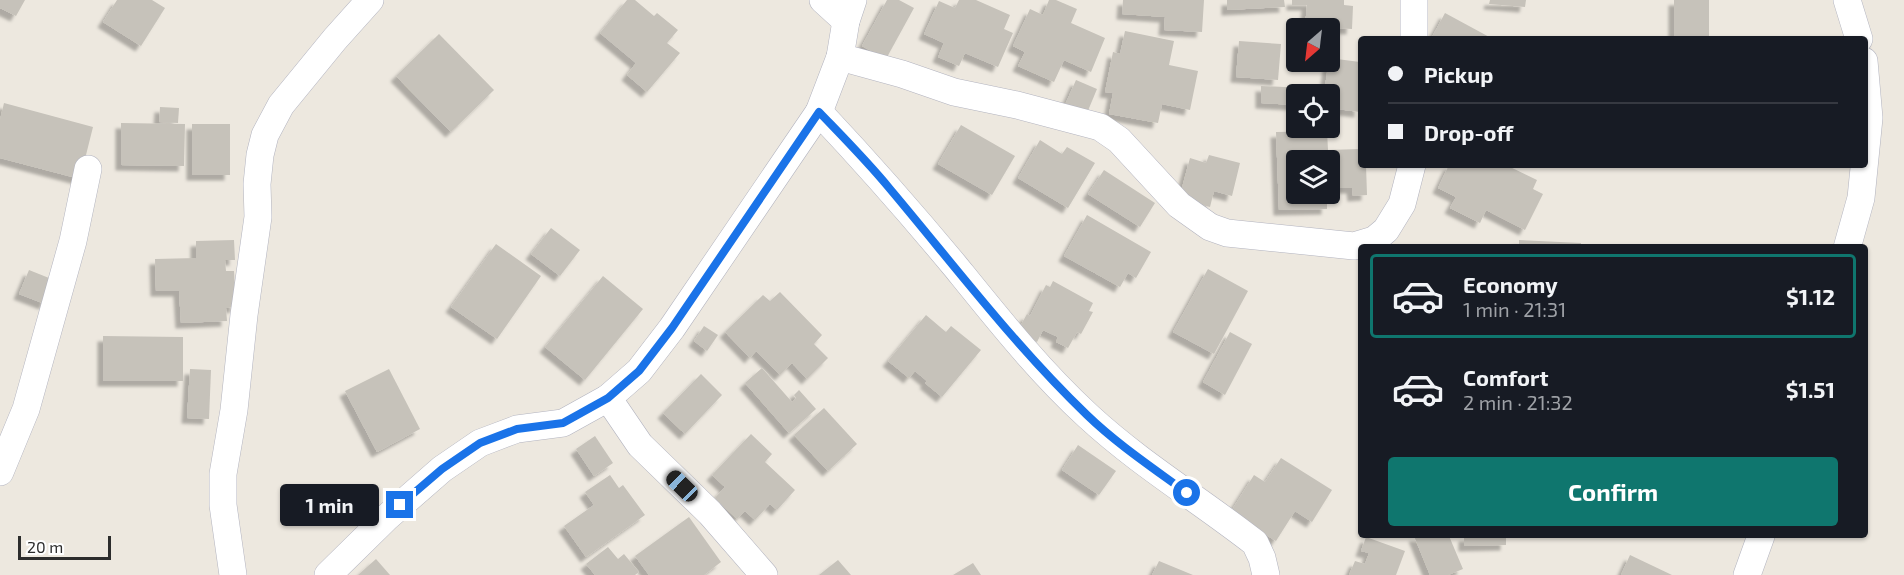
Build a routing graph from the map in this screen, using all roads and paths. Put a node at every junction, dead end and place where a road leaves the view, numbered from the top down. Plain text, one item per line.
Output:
1 (370, 0) edge
2 (823, 0) edge
3 (1414, 0) edge
4 (1847, 0) edge
5 (850, 11) edge
6 (1414, 36) edge
7 (1858, 36) edge
8 (840, 57) junction
9 (1868, 107) edge
10 (819, 112) junction
11 (1868, 128) edge
12 (1411, 168) edge
13 (1864, 168) edge
14 (88, 169) dead end
15 (1366, 244) edge
16 (1848, 244) edge
17 (1357, 249) edge
18 (608, 398) junction
19 (0, 472) edge
20 (1760, 538) edge
21 (233, 575) edge
22 (328, 575) edge
23 (764, 575) edge
24 (1266, 575) edge
25 (1747, 575) edge

1 - 21 street
2 - 5 street
3 - 6 street
4 - 7 street
5 - 8 street
8 - 10 street
8 - 17 street
9 - 11 street
10 - 18 street
10 - 24 street
12 - 15 street
13 - 16 street
14 - 19 street
18 - 22 street
18 - 23 street
20 - 25 street

